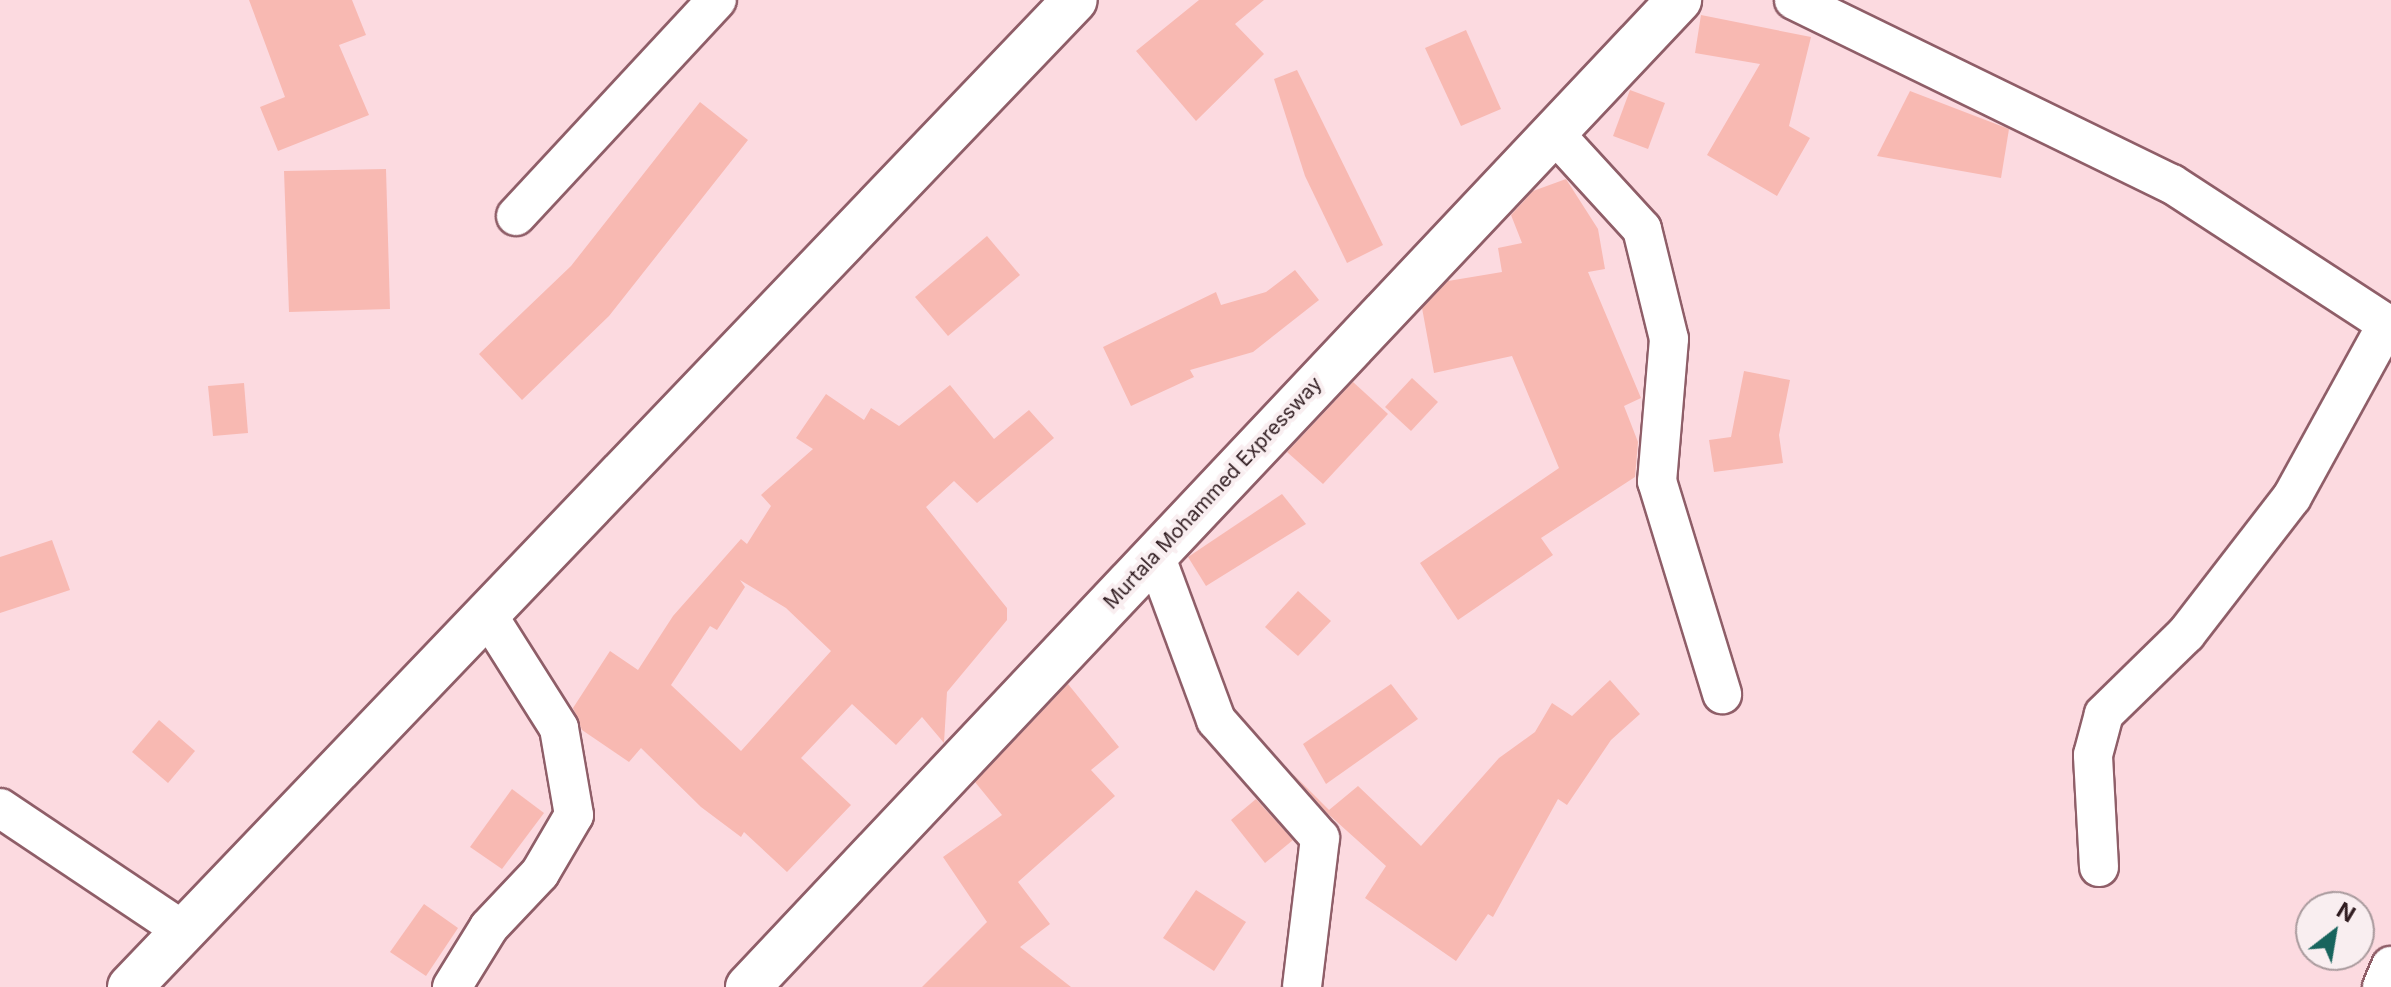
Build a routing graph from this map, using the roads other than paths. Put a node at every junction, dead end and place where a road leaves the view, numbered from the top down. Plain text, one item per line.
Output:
1 (717, 0) edge
2 (1075, 0) edge
3 (1679, 0) edge
4 (1794, 0) edge
5 (1554, 133) junction
6 (516, 216) dead end
7 (2389, 326) edge
8 (1155, 555) junction
9 (487, 614) junction
10 (1722, 694) dead end
11 (0, 808) edge
12 (2099, 867) dead end
13 (184, 931) junction
14 (2391, 966) edge
15 (130, 987) edge
16 (452, 987) edge
17 (748, 987) edge
18 (1302, 987) edge
19 (2382, 987) edge

1 - 6 street
2 - 9 main road
3 - 5 main road, Murtala Mohammed Expressway
4 - 7 street
5 - 8 main road, Murtala Mohammed Expressway
5 - 10 street
7 - 12 street
8 - 17 main road, Murtala Mohammed Expressway
8 - 18 street
9 - 13 main road
9 - 16 street
11 - 13 street
13 - 15 main road
14 - 19 street

